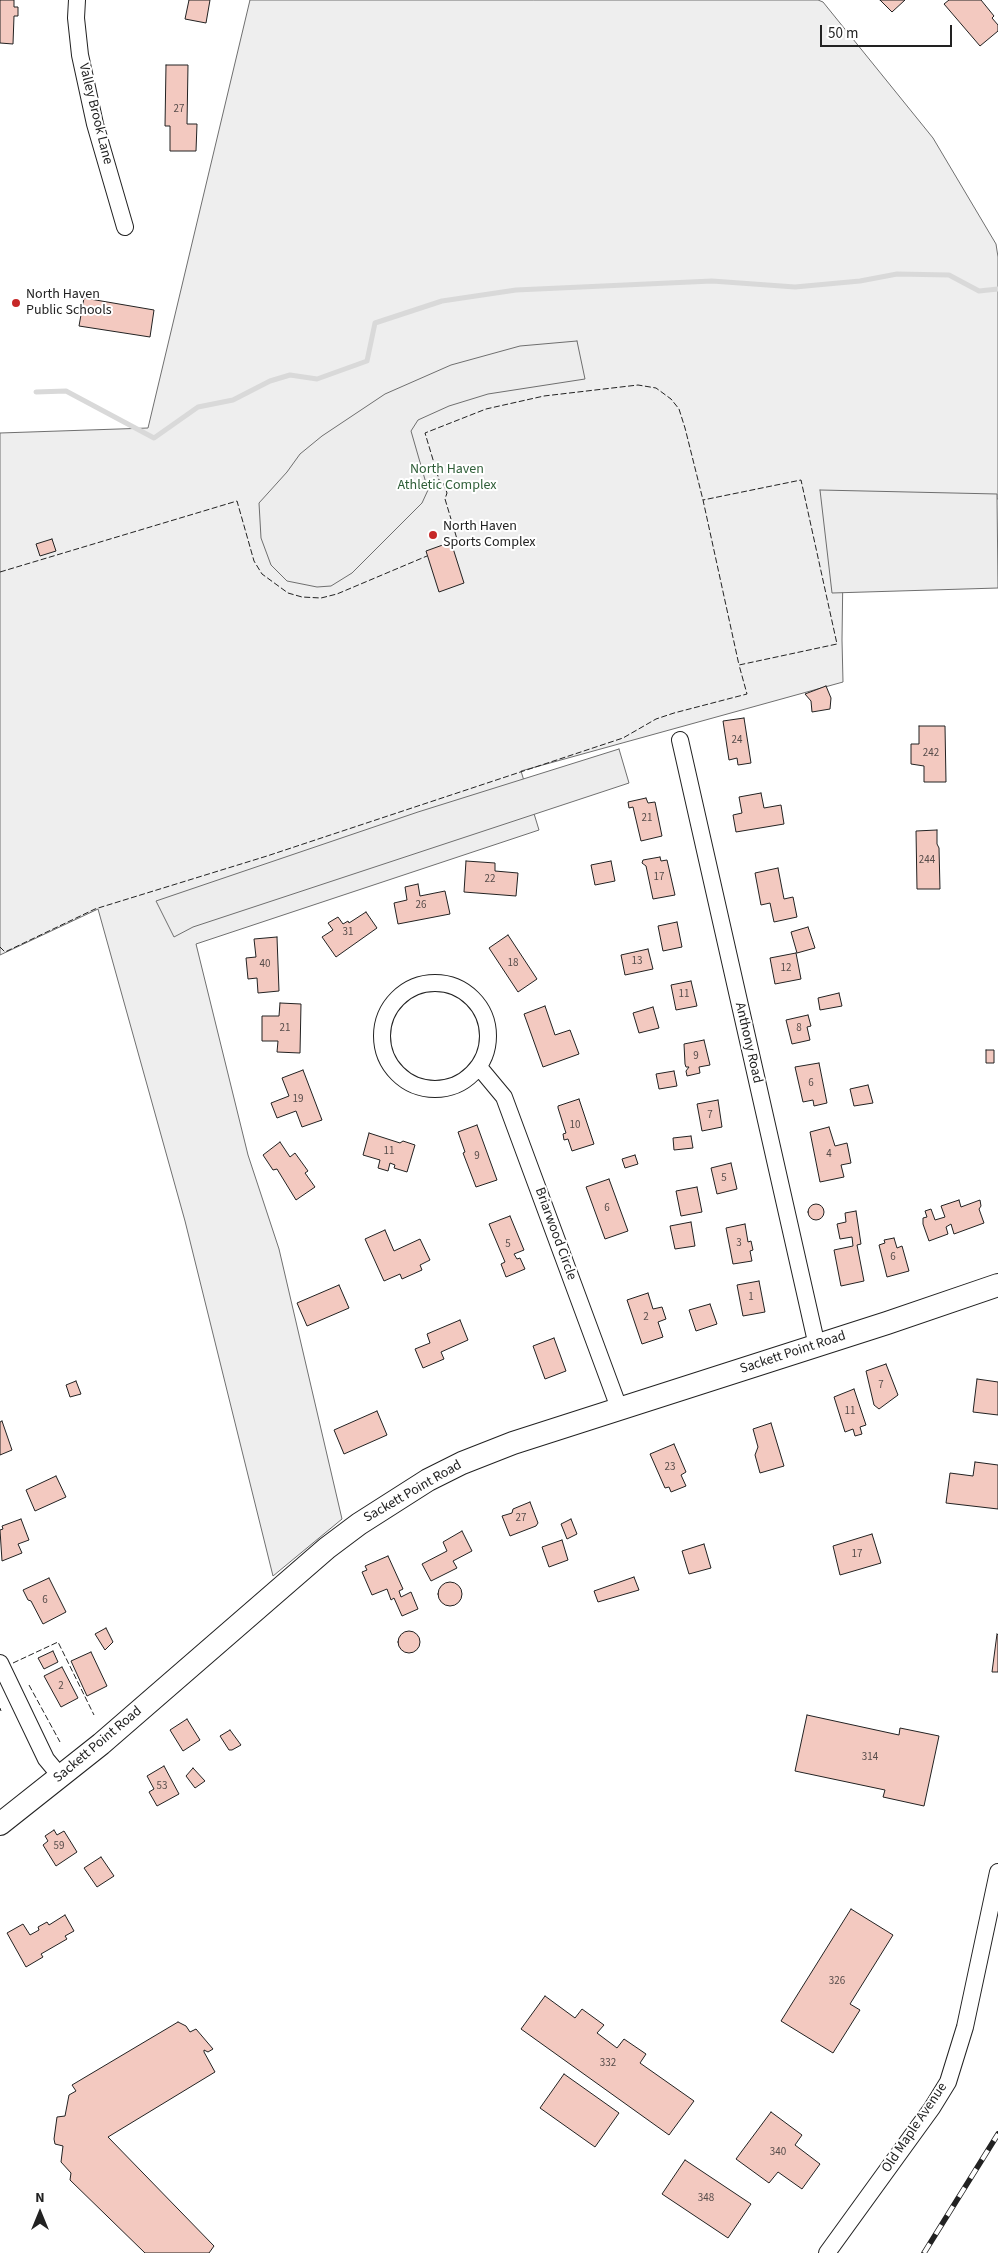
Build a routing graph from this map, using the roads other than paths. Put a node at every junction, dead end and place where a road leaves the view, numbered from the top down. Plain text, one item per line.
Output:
1 (77, 0) edge
2 (125, 227) dead end
3 (680, 740) dead end
4 (479, 1067) junction
5 (998, 1285) edge
6 (817, 1346) junction
7 (620, 1408) junction
8 (0, 1663) edge
9 (60, 1777) junction
10 (0, 1824) edge
11 (998, 1872) edge
12 (827, 2253) edge

1 - 2 street, Valley Brook Lane
3 - 6 street, Anthony Road
4 - 4 street
4 - 7 street, Briarwood Circle
5 - 6 street, Sackett Point Road
6 - 7 street, Sackett Point Road
7 - 9 street, Sackett Point Road
8 - 9 street
9 - 10 street, Sackett Point Road
11 - 12 street, Old Maple Avenue

